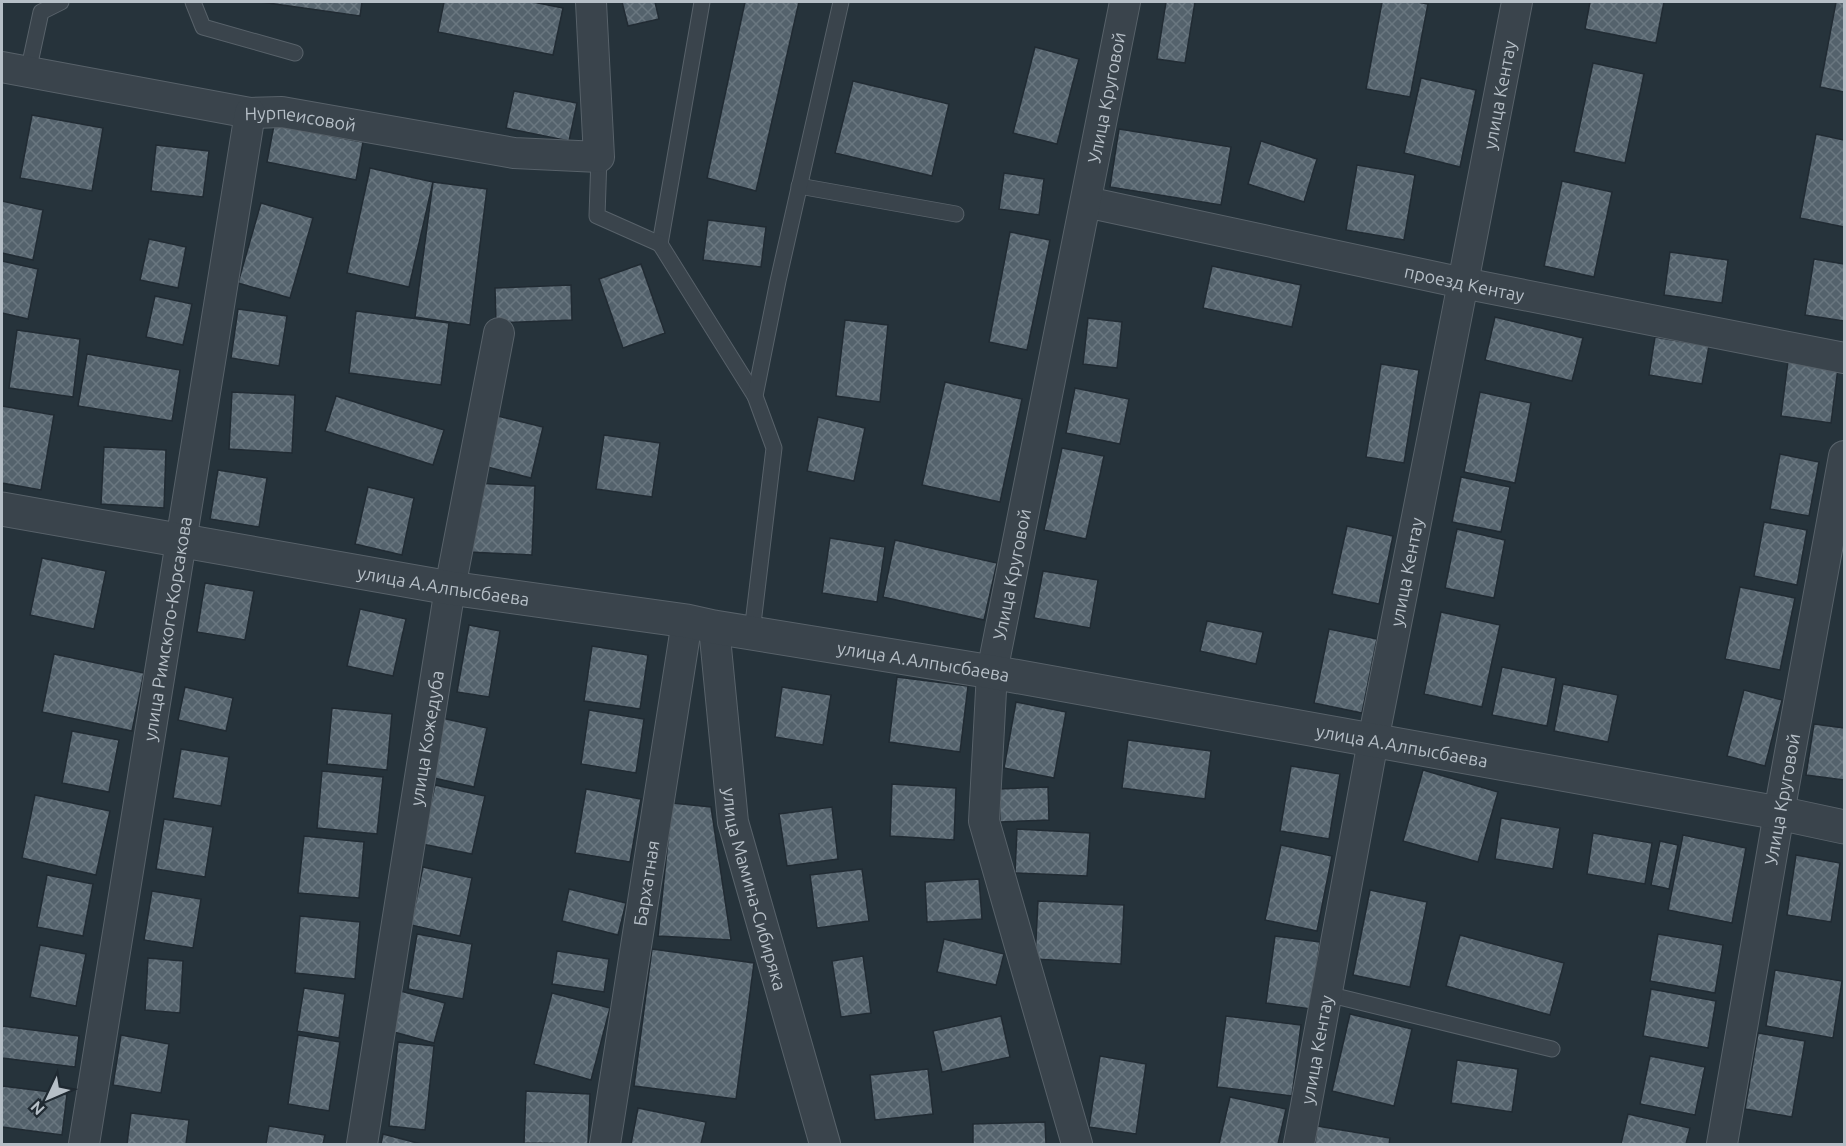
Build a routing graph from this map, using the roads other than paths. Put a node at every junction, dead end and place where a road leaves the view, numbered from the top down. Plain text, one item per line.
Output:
1 (61, 2) edge
2 (193, 2) edge
3 (591, 2) edge
4 (702, 2) edge
5 (841, 2) edge
6 (1125, 2) edge
7 (1517, 2) edge
8 (295, 53) dead end
9 (15, 70) edge
10 (250, 113) junction
11 (599, 157) junction
12 (799, 186) junction
13 (1086, 202) junction
14 (956, 214) dead end
15 (660, 243) junction
16 (1463, 283) junction
17 (499, 333) dead end
18 (1845, 358) edge
19 (755, 396) junction
20 (1845, 456) edge
21 (2, 509) edge
22 (182, 541) junction
23 (450, 588) junction
24 (701, 624) junction
25 (752, 632) junction
26 (992, 672) junction
27 (1373, 741) junction
28 (1779, 813) junction
29 (1845, 827) edge
30 (1327, 994) junction
31 (1552, 1049) dead end
32 (84, 1144) edge
33 (362, 1144) edge
34 (605, 1144) edge
35 (825, 1144) edge
36 (1077, 1144) edge
37 (1299, 1144) edge
38 (1722, 1144) edge

1 - 9 lane
2 - 8 lane
3 - 11 street
4 - 15 lane
5 - 12 lane
6 - 13 street, Улица Круговой
7 - 16 street, улица Кентау
9 - 10 street, Нурпеисовой
10 - 11 street, Нурпеисовой
10 - 22 street, улица Римского-Корсакова
11 - 15 lane
12 - 14 lane
12 - 19 lane
13 - 16 street, проезд Кентау
13 - 26 street, Улица Круговой
15 - 19 lane
16 - 18 street, проезд Кентау
16 - 27 street, улица Кентау
17 - 23 street, улица Кожедуба
19 - 25 lane
20 - 28 street, Улица Круговой
21 - 22 street, улица А.Алпысбаева
22 - 23 street, улица А.Алпысбаева
22 - 32 street, улица Римского-Корсакова
23 - 24 street, улица А.Алпысбаева
23 - 33 street, улица Кожедуба
24 - 25 street, улица А.Алпысбаева
24 - 34 street, Бархатная
24 - 35 street, улица Мамина-Сибиряка
25 - 26 street, улица А.Алпысбаева
26 - 27 street, улица А.Алпысбаева
26 - 36 street, Улица Круговой
27 - 28 street, улица А.Алпысбаева
27 - 30 street, улица Кентау
28 - 29 street, улица А.Алпысбаева
28 - 38 street, Улица Круговой
30 - 31 lane
30 - 37 street, улица Кентау

